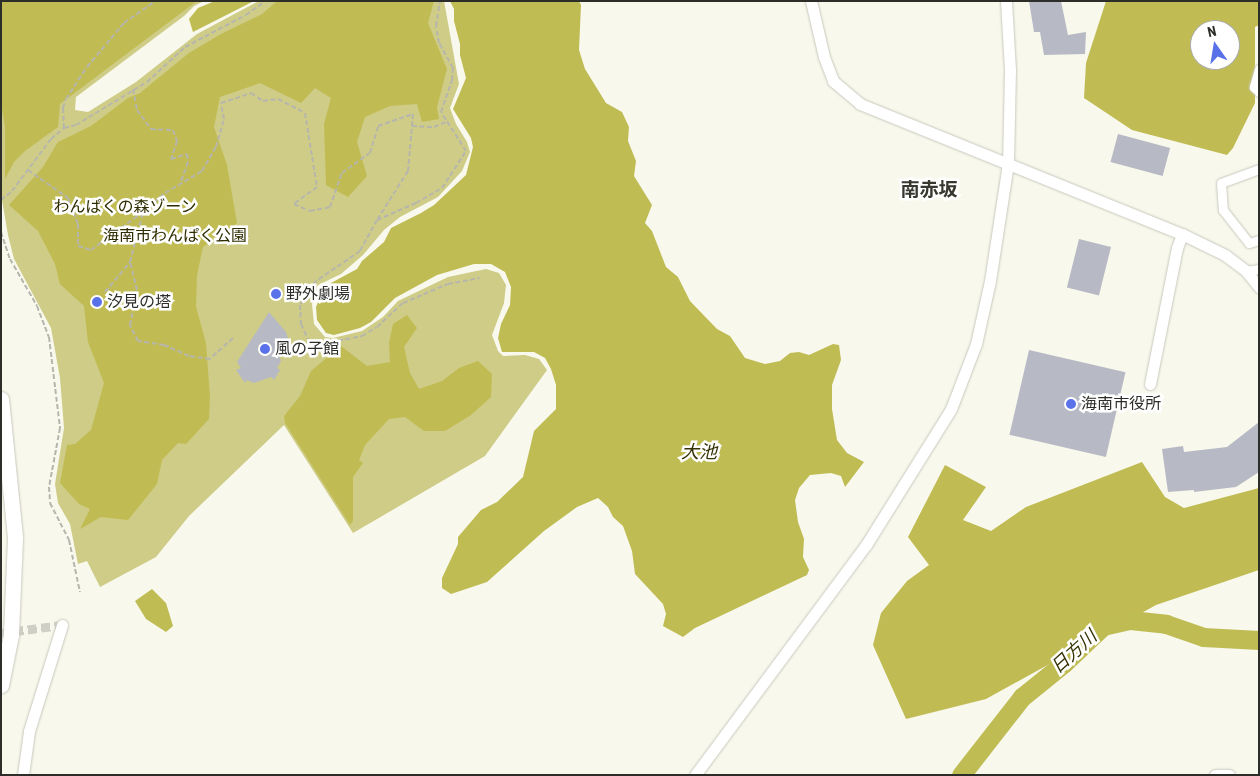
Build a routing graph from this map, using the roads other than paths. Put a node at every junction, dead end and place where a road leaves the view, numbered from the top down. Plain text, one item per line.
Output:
1 (811, 1) edge
2 (1006, 1) edge
3 (1259, 69) edge
4 (1259, 92) edge
5 (1008, 164) junction
6 (1259, 169) edge
7 (1182, 234) junction
8 (1259, 240) edge
9 (1259, 269) edge
10 (1246, 271) junction
11 (1259, 287) edge
12 (1150, 384) dead end
13 (1, 399) edge
14 (62, 624) dead end
15 (1, 685) edge
16 (23, 775) edge
17 (695, 775) edge
18 (1215, 775) edge
19 (1229, 775) edge

1 - 5 street
2 - 5 street
3 - 4 street
5 - 7 street
5 - 17 street
6 - 8 street
7 - 10 street
7 - 12 street
9 - 10 street
10 - 11 street
13 - 15 highway
14 - 16 street
18 - 19 street

